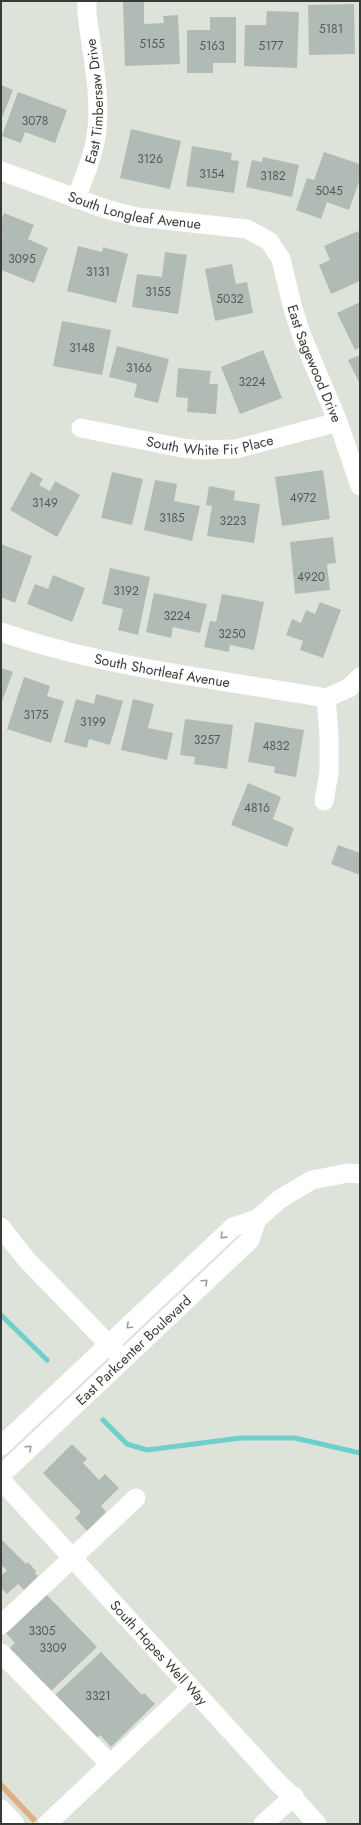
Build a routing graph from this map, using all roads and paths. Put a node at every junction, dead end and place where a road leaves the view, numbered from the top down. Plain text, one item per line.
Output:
1 (87, 1) edge
2 (1, 171) edge
3 (76, 199) junction
4 (269, 242) joint
5 (338, 422) junction
6 (81, 428) dead end
7 (360, 486) edge
8 (1, 632) edge
9 (360, 677) edge
10 (326, 698) junction
11 (324, 801) dead end
12 (360, 1174) edge
13 (257, 1219) junction
14 (1, 1227) edge
15 (109, 1345) junction
16 (123, 1359) junction
17 (1, 1446) edge
18 (1, 1475) edge
19 (1, 1480) edge
20 (136, 1498) dead end
21 (72, 1558) junction
22 (1, 1625) edge
23 (1, 1653) edge
24 (191, 1688) junction
25 (110, 1764) junction
26 (294, 1796) junction
27 (1, 1809) edge
28 (15, 1824) edge
29 (47, 1824) edge
30 (263, 1824) edge
31 (317, 1824) edge

1 - 3 street, East Timbersaw Drive
2 - 3 street, South Longleaf Avenue
3 - 4 street, South Longleaf Avenue
4 - 5 street, East Sagewood Drive
5 - 6 street, South White Fir Place
5 - 7 street, East Sagewood Drive
8 - 10 street, South Shortleaf Avenue
9 - 10 street
10 - 11 street
12 - 13 street, East Parkcenter Boulevard
13 -> 15 street, East Parkcenter Boulevard
16 -> 13 street, East Parkcenter Boulevard
14 - 15 street
15 - 16 street
15 - 17 street, East Parkcenter Boulevard
18 -> 16 street, East Parkcenter Boulevard
19 - 21 street, South Hopes Well Way
20 - 21 street
21 - 22 street
21 - 24 street, South Hopes Well Way
23 - 25 street
24 - 25 street
24 - 26 street, South Hopes Well Way
25 - 29 street
26 - 30 street
26 - 31 street, South Hopes Well Way
27 - 28 street

